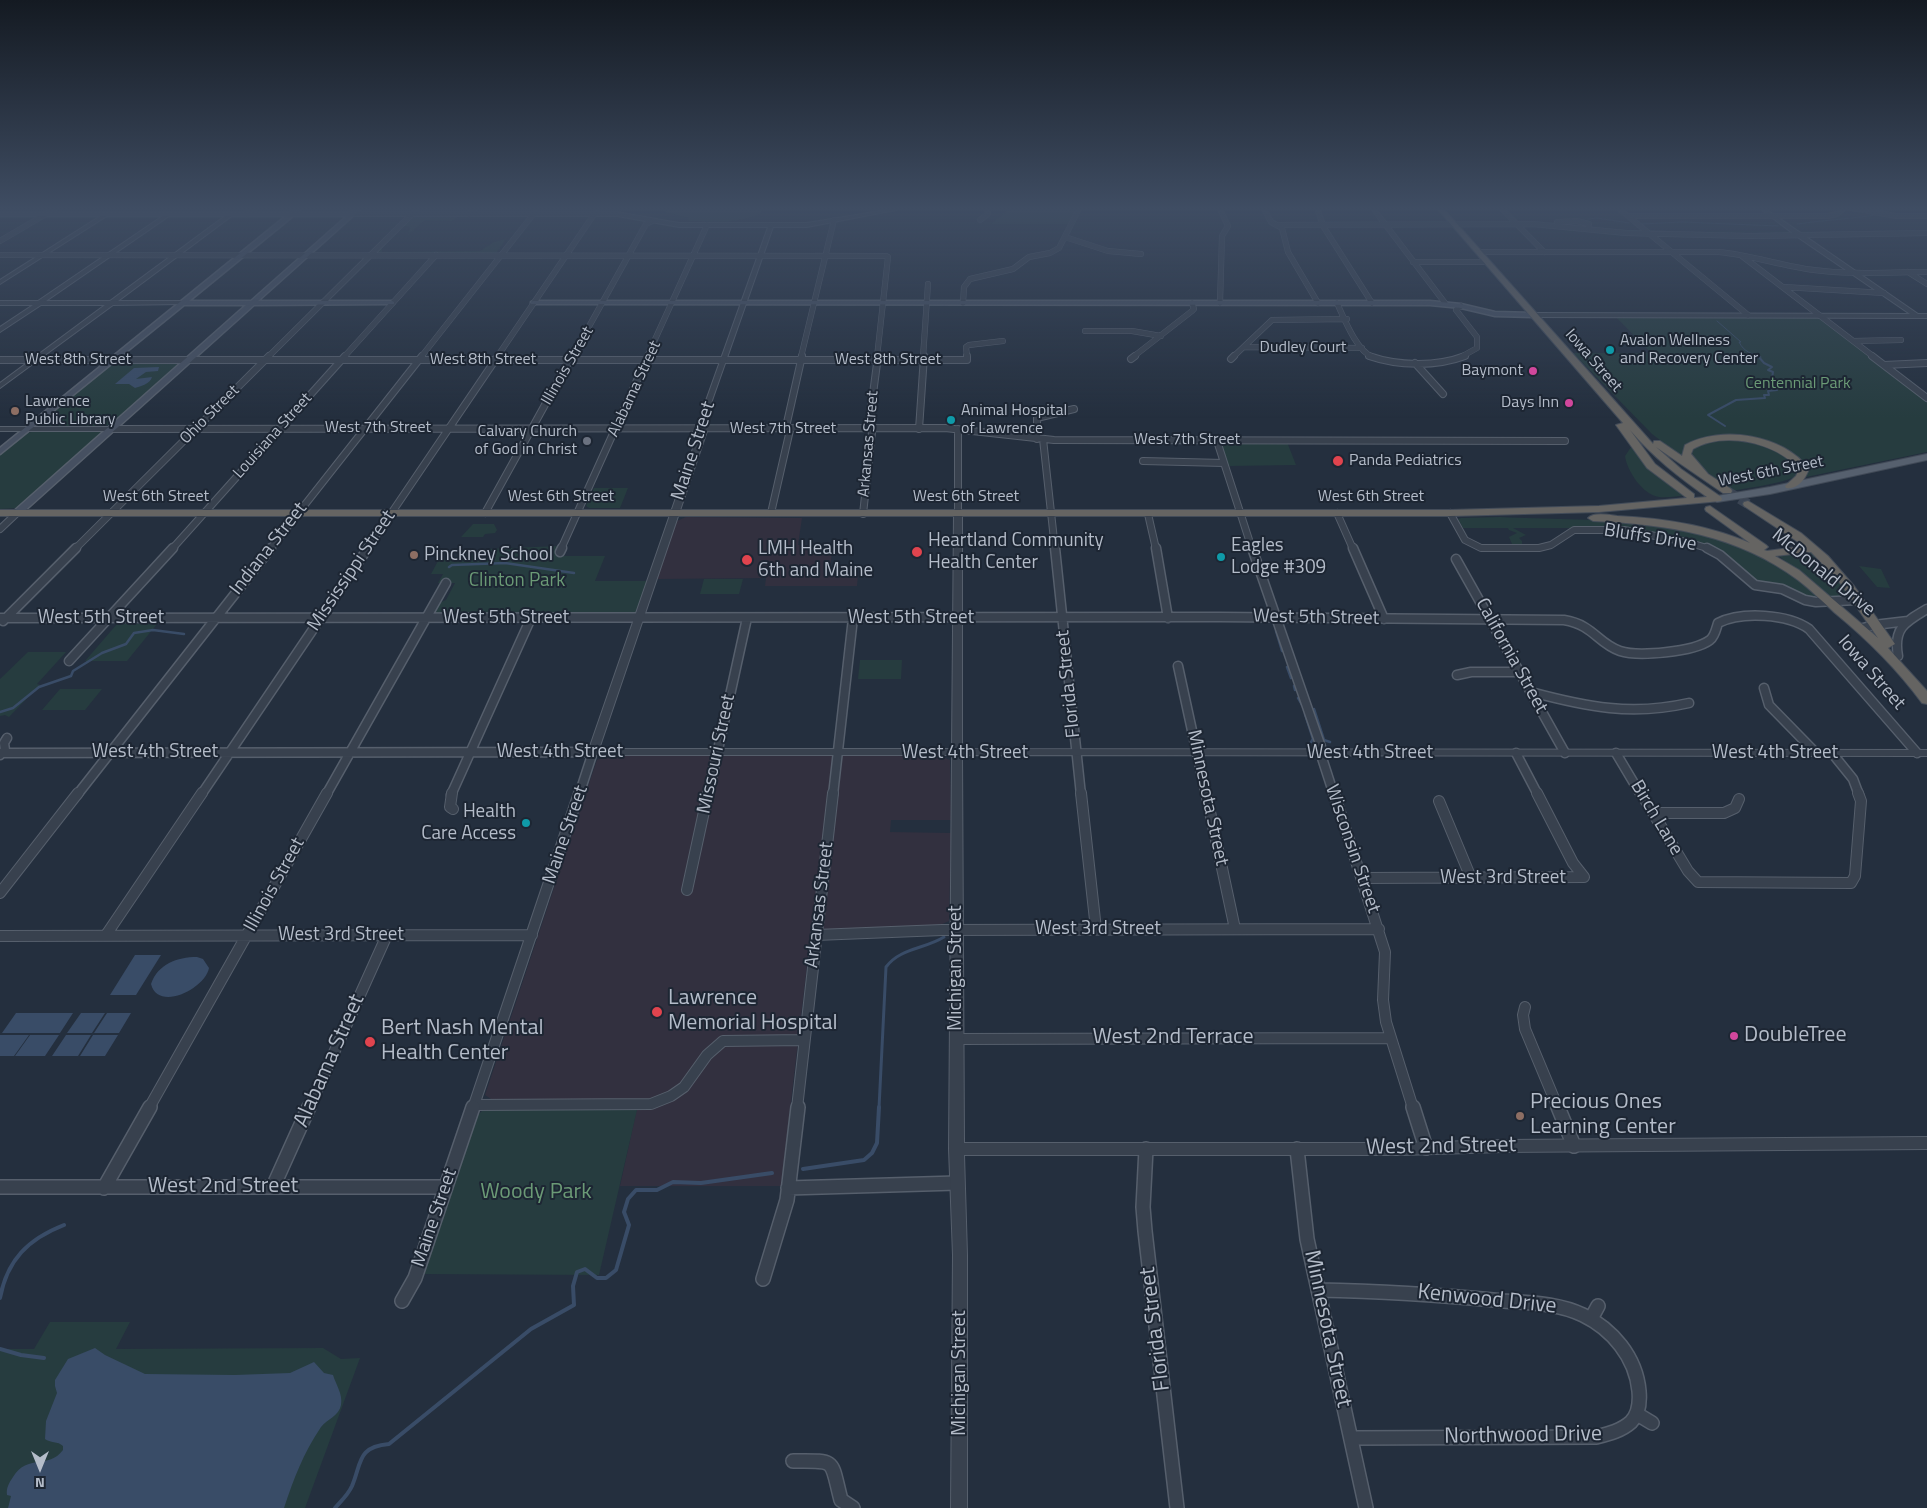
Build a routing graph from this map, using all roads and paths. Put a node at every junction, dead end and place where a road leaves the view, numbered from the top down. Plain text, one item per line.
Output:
1 (77, 277) edge
2 (146, 277) edge
3 (214, 277) edge
4 (281, 277) edge
5 (348, 277) edge
6 (415, 277) edge
7 (483, 277) edge
8 (551, 277) edge
9 (616, 277) edge
10 (684, 277) edge
11 (753, 277) edge
12 (821, 277) edge
13 (886, 277) edge
14 (976, 277) edge
15 (1221, 277) edge
16 (1303, 277) edge
17 (1356, 277) edge
18 (1426, 277) edge
19 (1500, 277) edge
20 (1703, 277) edge
21 (1771, 277) edge
22 (1860, 277) edge
23 (928, 284) dead end
24 (1784, 287) junction
25 (1884, 293) junction
26 (322, 303) junction
27 (392, 303) junction
28 (533, 303) junction
29 (602, 303) junction
30 (673, 303) junction
31 (744, 303) junction
32 (815, 303) junction
33 (884, 303) junction
34 (927, 303) junction
35 (963, 303) junction
36 (1192, 303) junction
37 (1220, 303) junction
38 (1318, 303) junction
39 (1337, 303) junction
40 (1372, 303) junction
41 (1445, 303) junction
42 (0, 304) edge
43 (39, 304) junction
44 (111, 304) junction
45 (181, 304) junction
46 (252, 304) junction
47 (1461, 306) junction
48 (1748, 315) junction
49 (1820, 315) junction
50 (1534, 316) junction
51 (1918, 316) junction
52 (1927, 316) edge
53 (1347, 319) junction
54 (1927, 323) edge
55 (0, 330) edge
56 (1084, 331) dead end
57 (1160, 336) junction
58 (1900, 340) dead end
59 (1002, 341) dead end
60 (1853, 341) junction
61 (1244, 347) junction
62 (1362, 348) junction
63 (1231, 359) dead end
64 (0, 360) edge
65 (35, 360) junction
66 (112, 360) junction
67 (188, 360) junction
68 (264, 360) junction
69 (341, 360) junction
70 (418, 360) junction
71 (494, 360) junction
72 (571, 360) junction
73 (647, 360) junction
74 (724, 360) junction
75 (801, 360) junction
76 (877, 360) junction
77 (923, 360) junction
78 (967, 360) joint
79 (1131, 360) dead end
80 (1415, 363) junction
81 (1927, 363) edge
82 (1884, 365) junction
83 (0, 386) edge
84 (1918, 390) junction
85 (1927, 390) edge
86 (1444, 394) dead end
87 (1927, 398) edge
88 (1610, 404) junction
89 (1074, 408) dead end
90 (112, 428) junction
91 (280, 428) junction
92 (364, 428) junction
93 (449, 428) junction
94 (533, 428) junction
95 (616, 428) junction
96 (702, 428) junction
97 (920, 428) junction
98 (0, 429) edge
99 (29, 429) junction
100 (196, 429) junction
101 (788, 429) junction
102 (871, 429) junction
103 (958, 429) junction
104 (1040, 439) junction
105 (1217, 440) junction
106 (1565, 440) dead end
107 (0, 452) edge
108 (1927, 457) edge
109 (1143, 461) dead end
110 (1224, 463) junction
111 (1705, 476) junction
112 (1790, 486) junction
113 (1728, 491) tunnel mouth
114 (1690, 496) dead end
115 (1717, 500) junction
116 (1748, 504) tunnel mouth
117 (1710, 510) dead end
118 (674, 512) junction
119 (1503, 512) junction
120 (0, 513) edge
121 (17, 513) junction
122 (111, 513) junction
123 (204, 513) junction
124 (298, 513) junction
125 (392, 513) junction
126 (485, 513) junction
127 (578, 513) junction
128 (771, 513) junction
129 (1337, 513) junction
130 (1450, 513) junction
131 (863, 514) junction
132 (958, 514) junction
133 (1051, 514) junction
134 (1148, 514) junction
135 (1241, 514) junction
136 (0, 528) edge
137 (1813, 548) junction
138 (560, 552) dead end
139 (1771, 553) junction
140 (1456, 559) dead end
141 (1802, 578) junction
142 (446, 583) dead end
143 (1857, 600) junction
144 (1833, 602) junction
145 (1927, 609) edge
146 (110, 618) junction
147 (215, 618) junction
148 (321, 618) junction
149 (426, 618) junction
150 (531, 618) junction
151 (639, 618) junction
152 (747, 618) junction
153 (852, 618) junction
154 (957, 618) junction
155 (1062, 618) junction
156 (1168, 618) junction
157 (1276, 618) junction
158 (1384, 619) junction
159 (1490, 619) junction
160 (2, 620) edge
161 (1797, 620) joint
162 (1909, 621) junction
163 (1868, 626) junction
164 (1898, 656) junction
165 (69, 661) dead end
166 (1178, 666) dead end
167 (1519, 672) junction
168 (1906, 672) junction
169 (1458, 675) dead end
170 (1764, 688) dead end
171 (1531, 692) junction
172 (1927, 700) edge
173 (1689, 702) dead end
174 (7, 738) dead end
175 (110, 752) junction
176 (230, 752) junction
177 (350, 752) junction
178 (471, 752) junction
179 (594, 752) junction
180 (837, 752) junction
181 (717, 753) junction
182 (957, 753) junction
183 (1077, 753) junction
184 (1197, 753) junction
185 (1322, 753) junction
186 (1516, 753) junction
187 (1565, 753) junction
188 (1616, 753) junction
189 (1816, 753) junction
190 (1832, 753) junction
191 (1922, 753) edge
192 (2, 754) edge
193 (1739, 799) dead end
194 (1439, 801) dead end
195 (453, 809) dead end
196 (1653, 813) junction
197 (1362, 878) junction
198 (1471, 878) junction
199 (687, 890) dead end
200 (0, 892) edge
201 (1096, 929) junction
202 (1235, 929) junction
203 (1379, 929) junction
204 (956, 930) junction
205 (106, 935) junction
206 (246, 935) junction
207 (387, 935) junction
208 (532, 935) junction
209 (816, 935) junction
210 (0, 936) edge
211 (1525, 1007) dead end
212 (1391, 1038) junction
213 (956, 1039) junction
214 (804, 1040) junction
215 (474, 1105) junction
216 (1927, 1143) edge
217 (1574, 1146) junction
218 (1426, 1148) junction
219 (1146, 1149) junction
220 (1297, 1149) junction
221 (956, 1150) junction
222 (957, 1183) junction
223 (0, 1187) edge
224 (273, 1187) junction
225 (446, 1187) junction
226 (104, 1188) junction
227 (788, 1188) junction
228 (764, 1279) dead end
229 (1318, 1290) junction
230 (402, 1301) dead end
231 (1598, 1306) dead end
232 (1591, 1319) junction
233 (1637, 1414) junction
234 (1652, 1423) dead end
235 (1351, 1438) junction
236 (792, 1461) dead end
237 (854, 1508) edge
238 (960, 1508) edge
239 (1177, 1508) edge
240 (1366, 1508) edge

1 - 43 street
2 - 44 street
3 - 45 main road
4 - 46 main road
5 - 26 street, Ohio Street
6 - 27 street, Louisiana Street
7 - 70 street, Indiana Street
8 - 28 street, Mississippi Street
9 - 29 street, Illinois Street
10 - 30 street, Alabama Street
11 - 31 street, Maine Street
12 - 32 street
13 - 33 street, Arkansas Street
14 - 35 street
15 - 37 street
16 - 38 street
17 - 40 street
18 - 41 street
19 - 50 highway, Iowa Street
20 - 48 street
21 - 24 street
22 - 25 street
23 - 34 street
24 - 25 street
24 - 49 street
25 - 51 street
26 - 27 main road
26 - 46 main road
26 - 68 street, Ohio Street
27 - 69 street, Louisiana Street
28 - 29 main road
28 - 71 street, Mississippi Street
29 - 30 main road
29 - 72 street, Illinois Street
30 - 31 main road
30 - 73 street, Alabama Street
31 - 32 main road
31 - 74 street, Maine Street
32 - 33 main road
32 - 75 street
33 - 34 main road
33 - 76 street, Arkansas Street
34 - 35 main road
34 - 77 street
35 - 36 main road
36 - 37 main road
36 - 57 street
37 - 38 main road
38 - 39 main road
39 - 40 main road
39 - 53 street
40 - 41 main road
41 - 47 main road
42 - 43 street
43 - 44 street
43 - 55 street
44 - 45 street
44 - 65 street
45 - 46 main road
45 - 66 main road
46 - 67 main road
47 - 50 main road
47 - 80 street
48 - 49 street
48 - 50 street
49 - 51 street
49 - 60 street
50 - 88 highway, Iowa Street
51 - 52 street
51 - 54 street
53 - 61 street
53 - 62 street
56 - 57 street
57 - 79 street
58 - 60 street
59 - 78 street
60 - 82 street
61 - 62 street, Dudley Court
61 - 63 street
62 - 80 street
64 - 65 street, West 8th Street
65 - 66 street, West 8th Street
65 - 83 street
66 - 67 street, West 8th Street
66 - 99 main road
67 - 68 street, West 8th Street
67 - 90 main road
68 - 69 street, West 8th Street
68 - 100 street, Ohio Street
69 - 70 street, West 8th Street
69 - 91 street, Louisiana Street
70 - 71 street, West 8th Street
70 - 92 street, Indiana Street
71 - 72 street, West 8th Street
71 - 93 street, Mississippi Street
72 - 73 street, West 8th Street
72 - 94 street, Illinois Street
73 - 74 street, West 8th Street
73 - 95 street, Alabama Street
74 - 75 street, West 8th Street
74 - 96 street, Maine Street
75 - 76 street, West 8th Street
75 - 101 street
76 - 77 street, West 8th Street
76 - 102 street, Arkansas Street
77 - 78 street, West 8th Street
77 - 97 street
80 - 86 street
81 - 82 street
82 - 84 street
84 - 85 street
84 - 87 street
88 - 111 highway
88 - 114 highway
88 - 115 highway, Iowa Street
89 - 104 street, Florida Street
90 - 99 street, West 7th Street
90 - 100 street, West 7th Street
90 - 121 main road
91 - 92 street, West 7th Street
91 - 100 street, West 7th Street
91 - 123 street, Louisiana Street
92 - 93 street, West 7th Street
92 - 124 street, Indiana Street
93 - 94 street, West 7th Street
93 - 125 street, Mississippi Street
94 - 95 street, West 7th Street
94 - 126 street, Illinois Street
95 - 96 street, West 7th Street
95 - 127 street, Alabama Street
96 - 101 street, West 7th Street
96 - 118 street, Maine Street
97 - 102 street, West 7th Street
97 - 103 street, West 7th Street
98 - 99 street, West 7th Street
99 - 107 main road
100 - 122 street, Ohio Street
101 - 102 street, West 7th Street
101 - 128 street
102 - 131 street, Arkansas Street
103 - 104 street, West 7th Street
103 - 132 street, Michigan Street
104 - 105 street, West 7th Street
104 - 133 street, Florida Street
105 - 106 street, West 7th Street
105 - 110 street, Wisconsin Street
108 - 112 main road, West 6th Street
109 - 110 street
110 - 135 street, Wisconsin Street
111 - 112 highway
111 - 113 highway
112 - 115 main road, West 6th Street
115 - 119 highway, West 6th Street
116 - 137 highway, McDonald Drive
117 - 139 highway, McDonald Drive
118 - 127 highway, West 6th Street
118 - 128 highway, West 6th Street
118 - 151 street, Maine Street
119 - 130 highway, West 6th Street
119 - 141 highway
120 - 121 highway, West 6th Street
121 - 122 highway, West 6th Street
121 - 136 street
122 - 123 highway, West 6th Street
122 - 160 street, Ohio Street
123 - 124 highway, West 6th Street
123 - 146 street, Louisiana Street
124 - 125 highway, West 6th Street
124 - 147 street, Indiana Street
125 - 126 highway, West 6th Street
125 - 148 street, Mississippi Street
126 - 127 highway, West 6th Street
127 - 138 street, Alabama Street
128 - 131 highway, West 6th Street
129 - 130 highway, West 6th Street
129 - 135 highway, West 6th Street
129 - 158 street
130 - 144 street, Bluffs Drive
131 - 132 highway, West 6th Street
132 - 133 highway, West 6th Street
132 - 154 street, Michigan Street
133 - 134 highway, West 6th Street
133 - 155 street, Florida Street
134 - 135 highway, West 6th Street
134 - 156 street
135 - 157 street, Wisconsin Street
137 - 139 highway
137 - 143 highway, McDonald Drive
139 - 141 highway, McDonald Drive
140 - 159 street, California Street
141 - 144 highway, McDonald Drive
142 - 149 street, Illinois Street
143 - 144 street, Bluffs Drive
143 - 163 highway, McDonald Drive
144 - 163 highway, McDonald Drive
145 - 162 street
146 - 147 street, West 5th Street
146 - 160 street, West 5th Street
146 - 165 street, Louisiana Street
147 - 148 street, West 5th Street
147 - 175 street, Indiana Street
148 - 149 street, West 5th Street
148 - 176 street, Mississippi Street
149 - 150 street, West 5th Street
149 - 177 street, Illinois Street
150 - 151 street, West 5th Street
150 - 178 street
151 - 152 street, West 5th Street
151 - 179 street, Maine Street
152 - 153 street, West 5th Street
152 - 181 street, Missouri Street
153 - 154 street, West 5th Street
153 - 180 street, Arkansas Street
154 - 155 street, West 5th Street
154 - 182 street, Michigan Street
155 - 156 street, West 5th Street
155 - 183 street, Florida Street
156 - 157 street, West 5th Street
157 - 158 street, West 5th Street
157 - 185 street, Wisconsin Street
158 - 159 street, West 5th Street
159 - 161 street, West 5th Street
159 - 167 street, California Street
161 - 191 street, Iowa Street
162 - 163 street
162 - 164 street
163 - 164 highway, McDonald Drive
163 - 168 highway, McDonald Drive
164 - 168 highway, McDonald Drive
166 - 184 street, Minnesota Street
167 - 169 street
167 - 171 street, California Street
168 - 172 highway, McDonald Drive
170 - 189 street
171 - 173 street
171 - 187 street, California Street
174 - 192 street
175 - 176 street, West 4th Street
175 - 192 street, West 4th Street
175 - 200 street, Indiana Street
176 - 177 street, West 4th Street
176 - 205 street, Mississippi Street
177 - 178 street, West 4th Street
177 - 206 street, Illinois Street
178 - 179 street, West 4th Street
178 - 195 street
179 - 181 street, West 4th Street
179 - 208 street, Maine Street
180 - 181 street, West 4th Street
180 - 182 street, West 4th Street
180 - 209 street, Arkansas Street
181 - 199 street, Missouri Street
182 - 183 street, West 4th Street
182 - 204 street, Michigan Street
183 - 184 street, West 4th Street
183 - 201 street, Florida Street
184 - 185 street, West 4th Street
184 - 202 street, Minnesota Street
185 - 186 street, West 4th Street
185 - 197 street, Wisconsin Street
186 - 187 street, West 4th Street
186 - 198 street, West 3rd Street
187 - 188 street, West 4th Street
188 - 189 street, West 4th Street
188 - 196 street, Birch Lane
189 - 190 street, West 4th Street
190 - 191 street, West 4th Street
190 - 196 street, Birch Lane
193 - 196 street
194 - 198 street
197 - 198 street, West 3rd Street
197 - 203 street, Wisconsin Street
201 - 202 street, West 3rd Street
201 - 204 street, West 3rd Street
202 - 203 street, West 3rd Street
203 - 212 street, Wisconsin Street
204 - 209 street, West 3rd Street
204 - 213 street, Michigan Street
205 - 206 street, West 3rd Street
205 - 210 street, West 3rd Street
206 - 207 street, West 3rd Street
206 - 226 street, Illinois Street
207 - 208 street, West 3rd Street
207 - 224 street, Alabama Street
208 - 215 street, Maine Street
209 - 214 street, Arkansas Street
211 - 217 street
212 - 213 street, West 2nd Terrace
212 - 218 street, Wisconsin Street
213 - 221 street, Michigan Street
214 - 215 street
214 - 227 street, Arkansas Street
215 - 225 street, Maine Street
216 - 217 street, West 2nd Street
217 - 218 street, West 2nd Street
218 - 220 street, West 2nd Street
219 - 220 street, West 2nd Street
219 - 221 street, West 2nd Street
219 - 239 street, Florida Street
220 - 229 street, Minnesota Street
221 - 222 street, Michigan Street
222 - 227 street
222 - 238 street, Michigan Street
223 - 226 street, West 2nd Street
224 - 225 street, West 2nd Street
224 - 226 street, West 2nd Street
225 - 230 street, Maine Street
227 - 228 street, Arkansas Street
229 - 232 street, Kenwood Drive
229 - 235 street, Minnesota Street
231 - 232 street
232 - 233 street, Kenwood Drive
233 - 234 street
233 - 235 street, Northwood Drive
235 - 240 street, Minnesota Street
236 - 237 street

